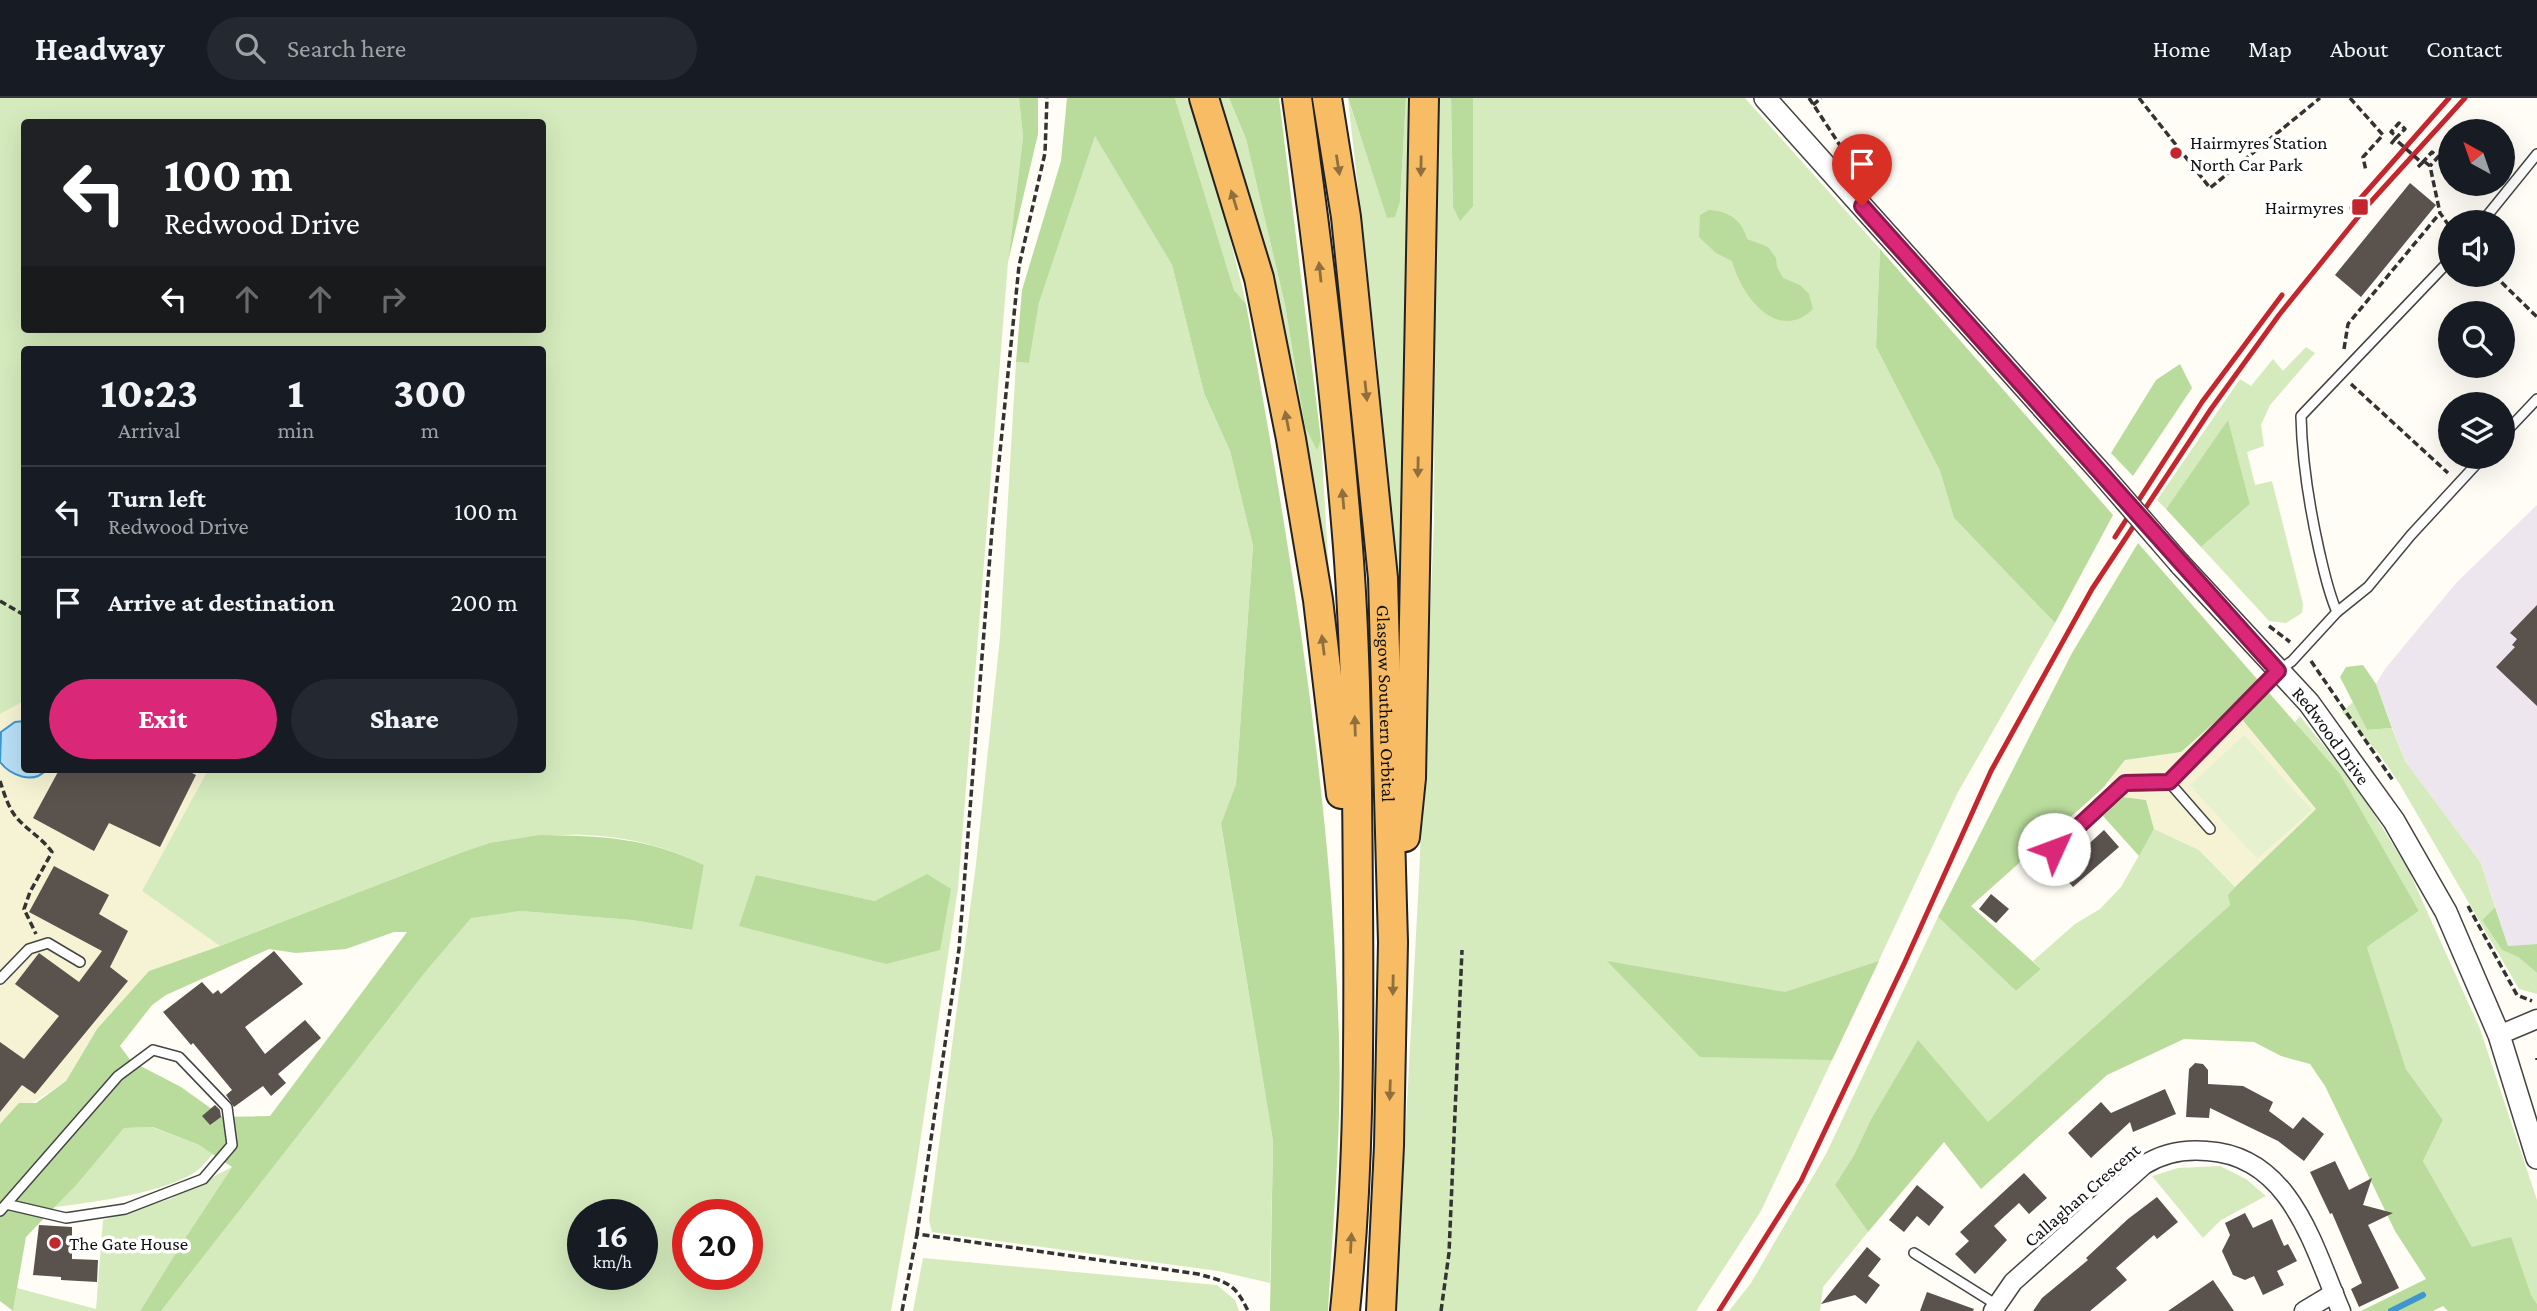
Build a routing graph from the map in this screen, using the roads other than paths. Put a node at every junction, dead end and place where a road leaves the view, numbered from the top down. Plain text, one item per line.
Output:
1 (1204, 98) edge
2 (1297, 98) edge
3 (1327, 98) edge
4 (1424, 98) edge
5 (1770, 100) edge
6 (2537, 154) edge
7 (2492, 210) edge
8 (2438, 273) edge
9 (2537, 399) edge
10 (2515, 422) edge
11 (2472, 469) edge
12 (2337, 612) junction
13 (2278, 671) junction
14 (2169, 782) junction
15 (2210, 829) dead end
16 (2054, 849) dead end
17 (1358, 932) junction
18 (1393, 942) junction
19 (80, 961) dead end
20 (0, 979) edge
21 (2537, 1018) edge
22 (2499, 1035) junction
23 (2537, 1158) edge
24 (3, 1208) edge
25 (1914, 1253) dead end
26 (2334, 1293) junction
27 (1995, 1308) edge
28 (1345, 1311) edge
29 (1381, 1311) edge
30 (2304, 1311) edge
31 (2342, 1311) edge

17 -> 1 highway
17 -> 2 highway, Glasgow Southern Orbital
3 -> 18 highway, Glasgow Southern Orbital
4 -> 18 highway
5 - 13 street, Redwood Drive, bridge
6 - 7 lane
8 - 12 lane
9 - 10 lane
11 - 12 lane
12 - 13 lane
13 - 14 lane
13 - 22 street, Redwood Drive
14 - 15 lane
14 - 16 lane
28 -> 17 highway, Glasgow Southern Orbital
18 -> 29 highway, Glasgow Southern Orbital
19 - 20 lane
21 - 22 street
22 - 23 street, Redwood Drive
24 - 24 lane
25 - 27 lane
26 - 27 street, Callaghan Crescent
26 - 30 street
26 - 31 street, Callaghan Crescent

